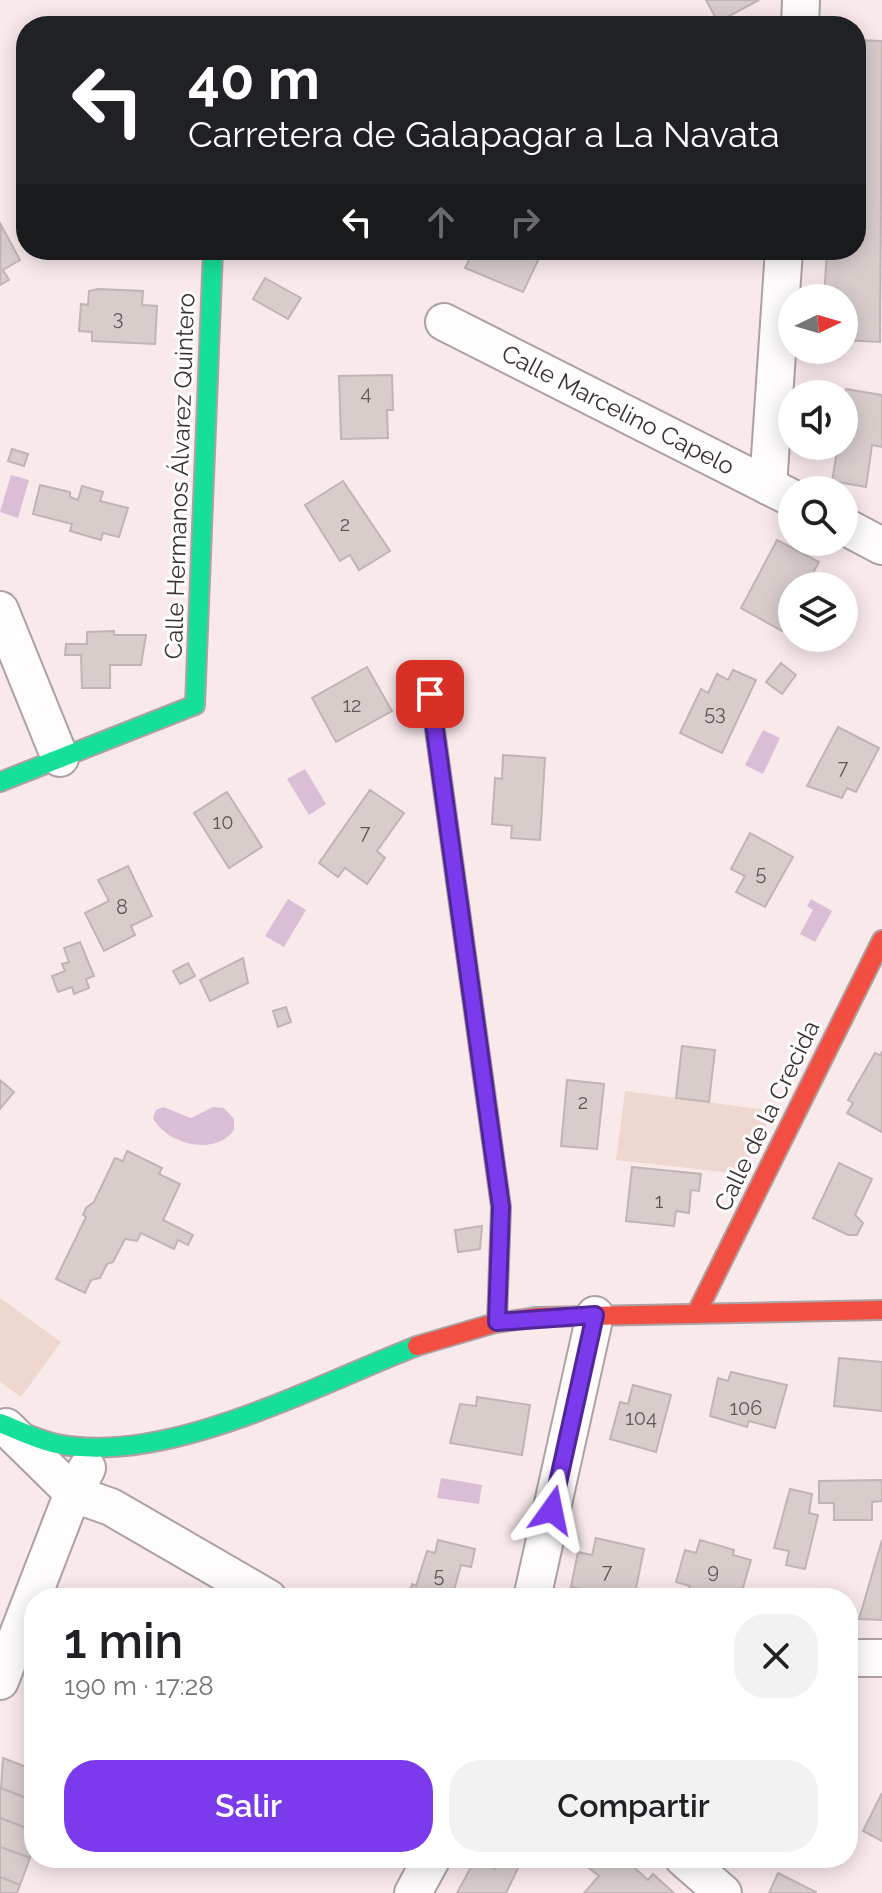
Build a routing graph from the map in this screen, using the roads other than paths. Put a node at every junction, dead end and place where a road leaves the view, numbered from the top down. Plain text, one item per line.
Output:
1 (213, 260) edge
2 (784, 260) edge
3 (444, 322) dead end
4 (780, 476) edge
5 (778, 491) edge
6 (858, 533) edge
7 (882, 546) edge
8 (0, 610) edge
9 (430, 694) dead end
10 (60, 758) junction
11 (0, 782) edge
12 (882, 940) edge
13 (882, 1310) edge
14 (696, 1314) junction
15 (595, 1315) junction
16 (497, 1322) junction
17 (2, 1425) edge
18 (124, 1447) junction
19 (77, 1469) junction
20 (111, 1507) junction
21 (34, 1588) edge
22 (251, 1588) edge
23 (534, 1588) edge
24 (24, 1615) edge
25 (858, 1658) edge
26 (882, 1658) edge
27 (0, 1681) edge
28 (427, 1868) edge
29 (694, 1868) edge
30 (413, 1893) edge
31 (723, 1893) edge

1 - 10 street, Calle Hermanos Álvarez Quintero
2 - 4 street
3 - 5 street, Calle Marcelino Capelo
6 - 7 street
8 - 10 street
9 - 16 street
10 - 11 street
12 - 14 street, Calle de la Crecida
13 - 14 street
14 - 15 street
15 - 16 street
15 - 23 street
16 - 18 street
17 - 19 street
17 - 19 street
18 - 19 street
18 - 20 street
19 - 20 street
19 - 21 street
20 - 22 street
24 - 27 street
25 - 26 street
28 - 30 street
29 - 31 street

